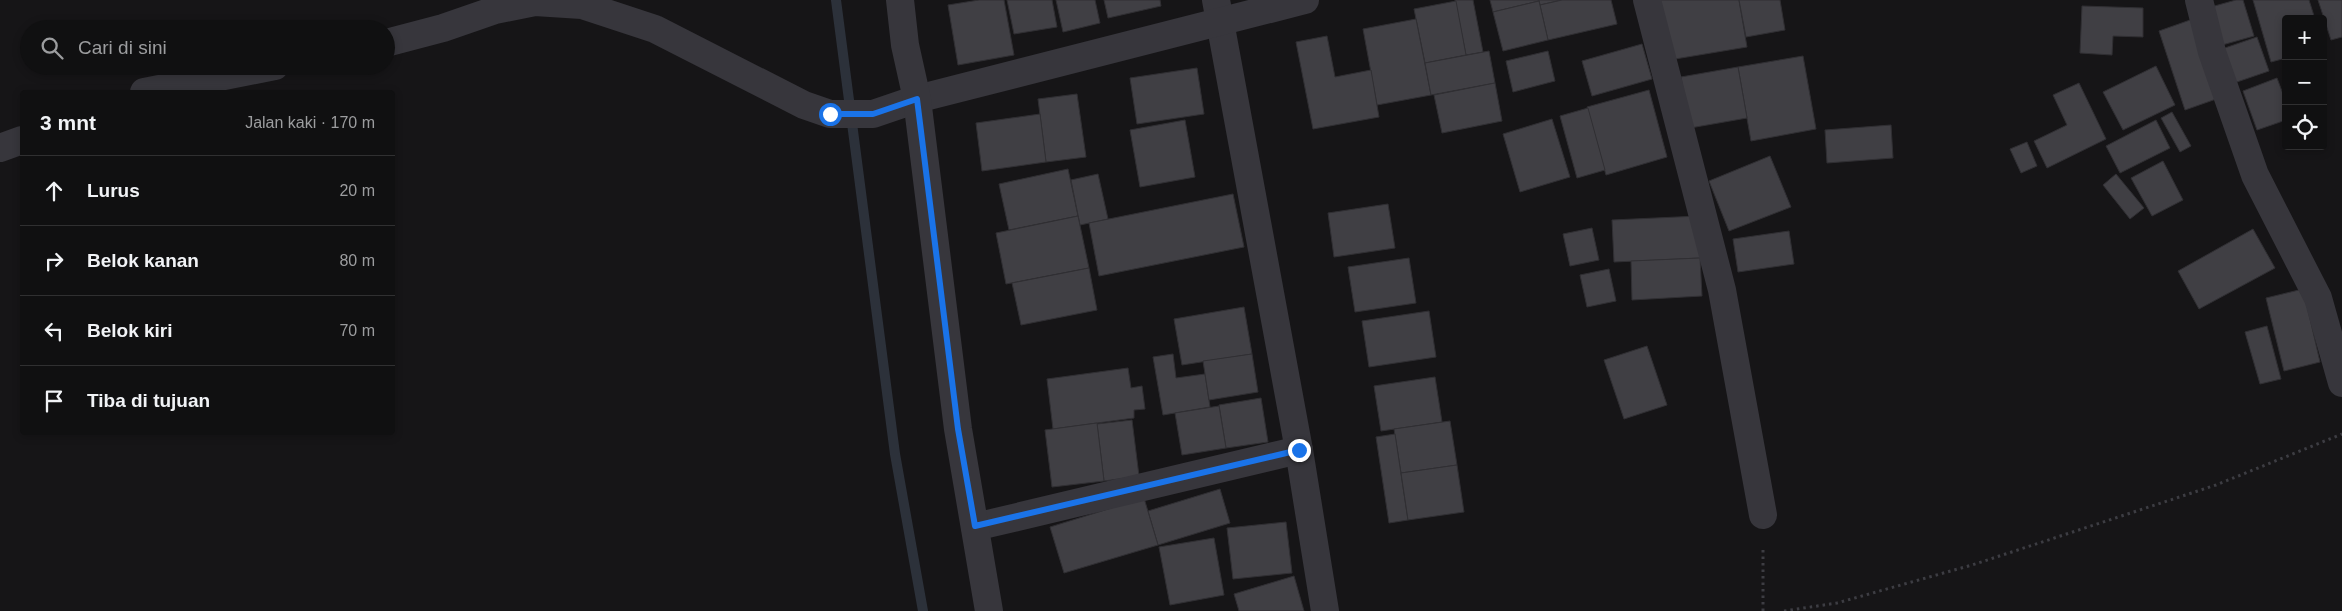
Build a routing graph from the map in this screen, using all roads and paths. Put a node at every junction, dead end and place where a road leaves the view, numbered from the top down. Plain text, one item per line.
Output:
1 (900, 0) edge
2 (1305, 0) edge
3 (1647, 0) edge
4 (2199, 0) edge
5 (1218, 11) edge
6 (395, 41) edge
7 (230, 75) edge
8 (154, 90) edge
9 (917, 99) junction
10 (20, 141) edge
11 (0, 148) edge
12 (2342, 383) edge
13 (2342, 434) edge
14 (1299, 450) junction
15 (1764, 515) joint
16 (975, 526) junction
17 (989, 611) edge
18 (1325, 611) edge
19 (1763, 611) edge
20 (1784, 611) edge

1 - 9 street
2 - 5 street
3 - 15 street
4 - 12 street
5 - 9 street
5 - 14 street
6 - 9 street
7 - 8 street
9 - 16 street
10 - 11 street
13 - 20 path
14 - 16 street
14 - 18 street
15 - 19 path
16 - 17 street

